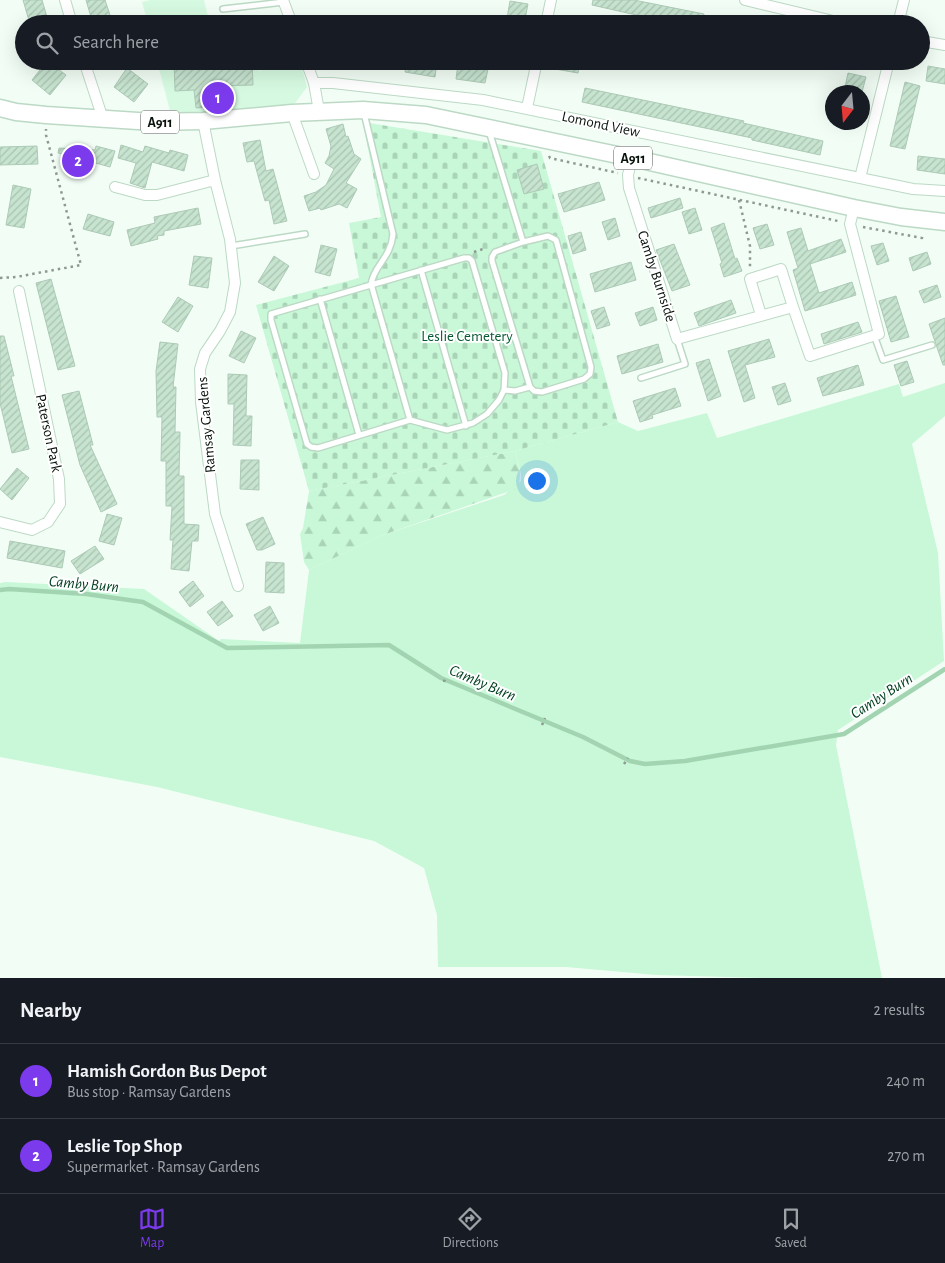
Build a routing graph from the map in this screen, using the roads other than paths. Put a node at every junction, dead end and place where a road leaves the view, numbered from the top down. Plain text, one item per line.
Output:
1 (65, 0) edge
2 (551, 0) edge
3 (745, 0) edge
4 (904, 0) edge
5 (284, 1) edge
6 (223, 9) dead end
7 (69, 15) edge
8 (289, 15) edge
9 (548, 15) edge
10 (808, 15) edge
11 (900, 15) edge
12 (930, 42) edge
13 (945, 45) edge
14 (87, 70) edge
15 (309, 70) edge
16 (535, 70) edge
17 (887, 70) edge
18 (314, 83) junction
19 (0, 108) edge
20 (527, 108) junction
21 (363, 110) junction
22 (319, 111) junction
23 (292, 113) junction
24 (103, 119) junction
25 (203, 121) junction
26 (487, 126) junction
27 (632, 158) junction
28 (314, 174) dead end
29 (860, 178) junction
30 (214, 180) junction
31 (116, 187) dead end
32 (945, 191) edge
33 (854, 208) junction
34 (937, 221) edge
35 (305, 234) dead end
36 (523, 242) junction
37 (231, 246) junction
38 (421, 270) junction
39 (371, 284) junction
40 (19, 291) dead end
41 (320, 299) junction
42 (793, 307) junction
43 (761, 315) junction
44 (874, 335) junction
45 (677, 339) junction
46 (932, 345) dead end
47 (641, 378) dead end
48 (530, 387) junction
49 (504, 390) junction
50 (410, 420) junction
51 (466, 426) junction
52 (359, 435) junction
53 (0, 522) edge
54 (238, 586) dead end

1 - 7 street
2 - 9 street
3 - 10 street
4 - 11 street
5 - 6 lane
5 - 8 street
12 - 13 street
14 - 24 street
15 - 18 street
16 - 20 street
17 - 29 street
18 - 20 street, Lomond View
18 - 22 street
19 - 24 main road, A911
20 - 29 street, Lomond View
21 - 22 main road, A911
21 - 26 main road, A911
21 - 39 lane
22 - 23 main road, A911
23 - 25 main road, A911
23 - 28 street
24 - 25 main road, A911
25 - 30 street, Ramsay Gardens
26 - 27 main road, A911
26 - 36 lane
27 - 33 main road, A911
27 - 45 street, Camby Burnside
29 - 32 street, Lomond View
30 - 31 street
30 - 37 street, Ramsay Gardens
33 - 34 main road, A911
33 - 44 street
35 - 37 lane
36 - 48 lane
36 - 48 lane
37 - 54 street, Ramsay Gardens
38 - 39 lane
38 - 49 lane
38 - 51 lane
39 - 41 lane
39 - 50 lane
40 - 53 street, Paterson Park
41 - 52 lane
41 - 52 lane
42 - 43 street, Camby Burnside
42 - 43 street
42 - 44 street
43 - 45 street, Camby Burnside
44 - 46 lane
45 - 47 lane
48 - 49 lane
49 - 51 lane
50 - 51 lane
50 - 52 lane

